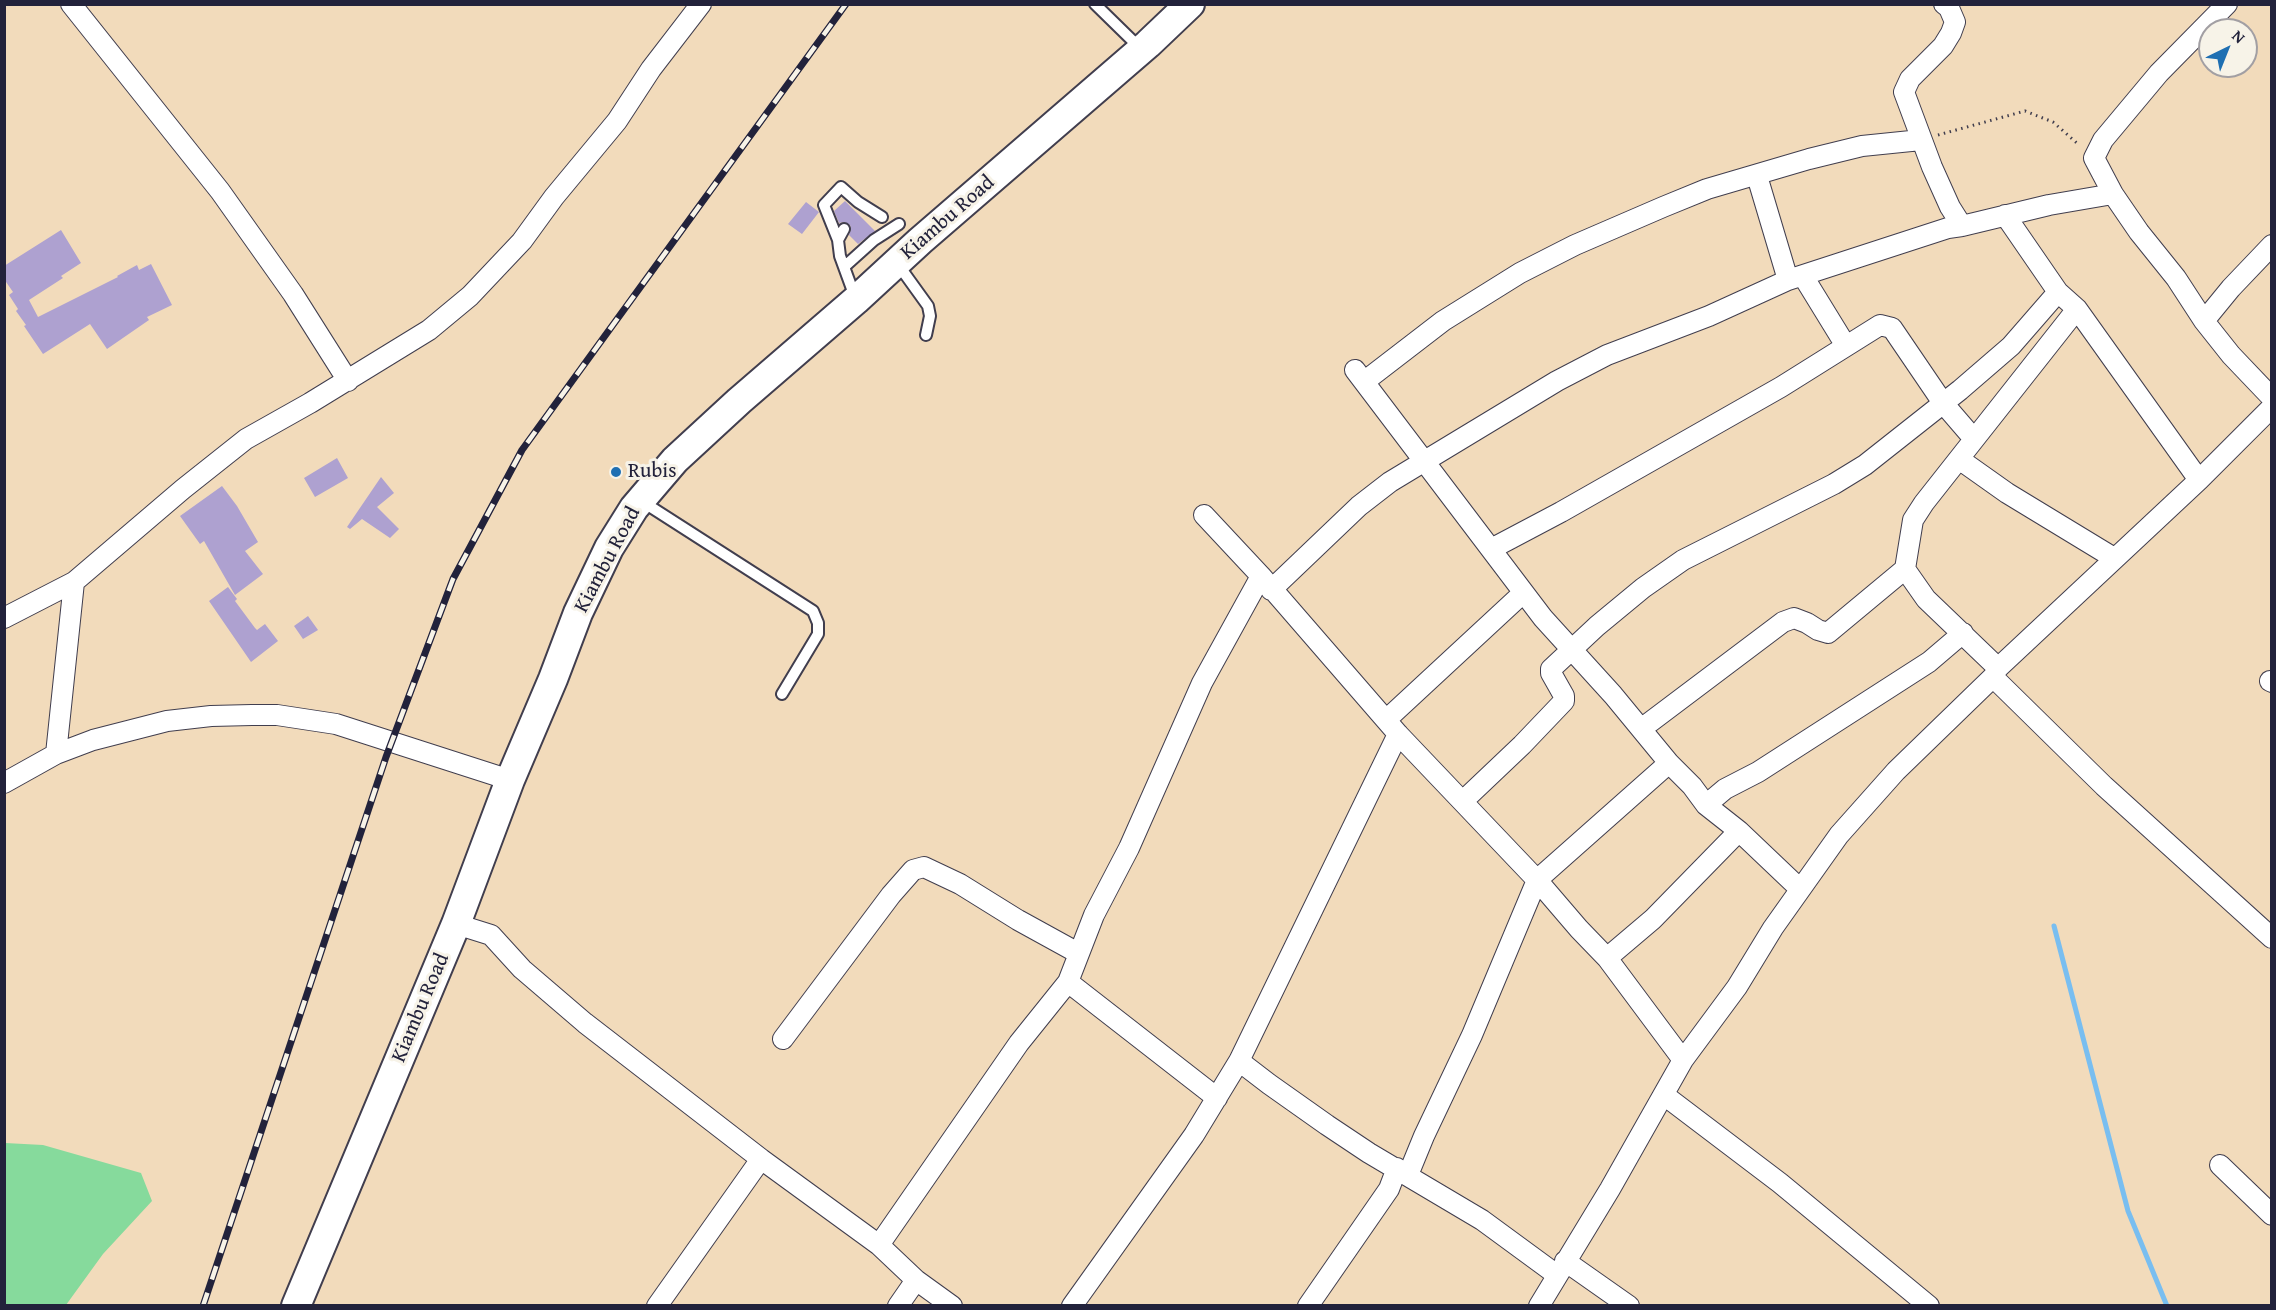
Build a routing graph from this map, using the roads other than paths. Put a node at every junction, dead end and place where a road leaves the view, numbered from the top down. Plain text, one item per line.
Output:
1 (71, 4) edge
2 (701, 4) edge
3 (1095, 4) edge
4 (1190, 4) edge
5 (1944, 4) edge
6 (2227, 4) edge
7 (1142, 50) junction
8 (1921, 140) junction
9 (1756, 176) junction
10 (2113, 194) junction
11 (2005, 215) junction
12 (863, 217) dead end
13 (882, 218) junction
14 (1962, 226) junction
15 (844, 229) dead end
16 (909, 233) junction
17 (838, 240) junction
18 (2271, 245) edge
19 (896, 263) junction
20 (844, 267) junction
21 (1796, 278) junction
22 (2058, 292) junction
23 (856, 300) junction
24 (2077, 309) junction
25 (2204, 321) junction
26 (926, 335) dead end
27 (1846, 345) junction
28 (348, 381) junction
29 (2271, 398) edge
30 (1943, 403) junction
31 (2271, 407) edge
32 (1974, 439) junction
33 (1959, 459) junction
34 (1424, 462) junction
35 (2199, 480) junction
36 (640, 500) junction
37 (1204, 515) dead end
38 (1491, 549) junction
39 (2114, 558) junction
40 (1905, 569) junction
41 (74, 582) junction
42 (1266, 583) junction
43 (1522, 594) junction
44 (4, 618) edge
45 (1964, 633) junction
46 (1572, 650) junction
47 (1996, 673) junction
48 (782, 694) dead end
49 (1392, 727) junction
50 (1641, 729) junction
51 (56, 754) junction
52 (1669, 763) junction
53 (510, 780) junction
54 (4, 783) edge
55 (1463, 801) junction
56 (1706, 805) junction
57 (1739, 831) junction
58 (1537, 880) junction
59 (1800, 890) junction
60 (456, 924) junction
61 (2271, 938) edge
62 (1078, 953) junction
63 (1607, 958) junction
64 (1068, 982) junction
65 (783, 1039) dead end
66 (1683, 1060) junction
67 (1239, 1061) junction
68 (1664, 1095) junction
69 (1216, 1098) junction
70 (761, 1159) junction
71 (2220, 1165) dead end
72 (1402, 1172) junction
73 (2271, 1215) edge
74 (879, 1245) junction
75 (1561, 1268) junction
76 (916, 1280) junction
77 (296, 1305) edge
78 (657, 1305) edge
79 (898, 1305) edge
80 (952, 1305) edge
81 (1072, 1305) edge
82 (1308, 1305) edge
83 (1539, 1305) edge
84 (1629, 1305) edge
85 (1929, 1305) edge

1 - 28 street
2 - 28 street
3 - 7 lane
4 - 7 main road, Kiambu Road
5 - 8 street
6 - 10 street
7 - 16 main road, Kiambu Road
8 - 9 street
8 - 14 street
9 - 21 street
9 - 34 street
10 - 11 street
10 - 25 street
11 - 14 street
11 - 22 street
12 - 13 lane
13 - 16 lane
13 - 17 lane
14 - 21 street
15 - 17 lane
16 - 19 main road, Kiambu Road
16 - 20 lane
17 - 20 lane
18 - 25 street
19 - 23 main road, Kiambu Road
19 - 26 lane
20 - 23 lane
21 - 27 street
21 - 34 street
22 - 24 street
22 - 30 street
23 - 36 main road, Kiambu Road
24 - 32 street
24 - 35 street
25 - 29 street
27 - 30 street
27 - 38 street
28 - 41 street
30 - 32 street
30 - 46 street
31 - 35 street
32 - 33 street
33 - 39 street
33 - 40 street
34 - 38 street
34 - 42 street
35 - 39 street
36 - 48 lane
36 - 53 main road, Kiambu Road
37 - 42 street
38 - 43 street
39 - 47 street
40 - 45 street
40 - 50 street
41 - 44 street
41 - 51 street
42 - 49 street
42 - 62 street
43 - 46 street
43 - 49 street
45 - 47 street
45 - 56 street
46 - 50 street
46 - 55 street
47 - 59 street
47 - 61 street
49 - 55 street
49 - 67 street
50 - 52 street
51 - 53 street
51 - 54 street
52 - 56 street
52 - 58 street
53 - 60 main road, Kiambu Road
55 - 58 street
56 - 57 street
57 - 59 street
57 - 63 street
58 - 63 street
58 - 72 street
59 - 66 street
60 - 70 street
60 - 77 main road, Kiambu Road
62 - 64 street
62 - 65 street
63 - 66 street
64 - 69 street
64 - 74 street
66 - 68 street
67 - 69 street
67 - 72 street
68 - 75 street
68 - 85 street
69 - 81 street
70 - 74 street
70 - 78 street
71 - 73 street
72 - 75 street
72 - 82 street
74 - 76 street
75 - 83 street
75 - 84 street
76 - 79 street
76 - 80 street

